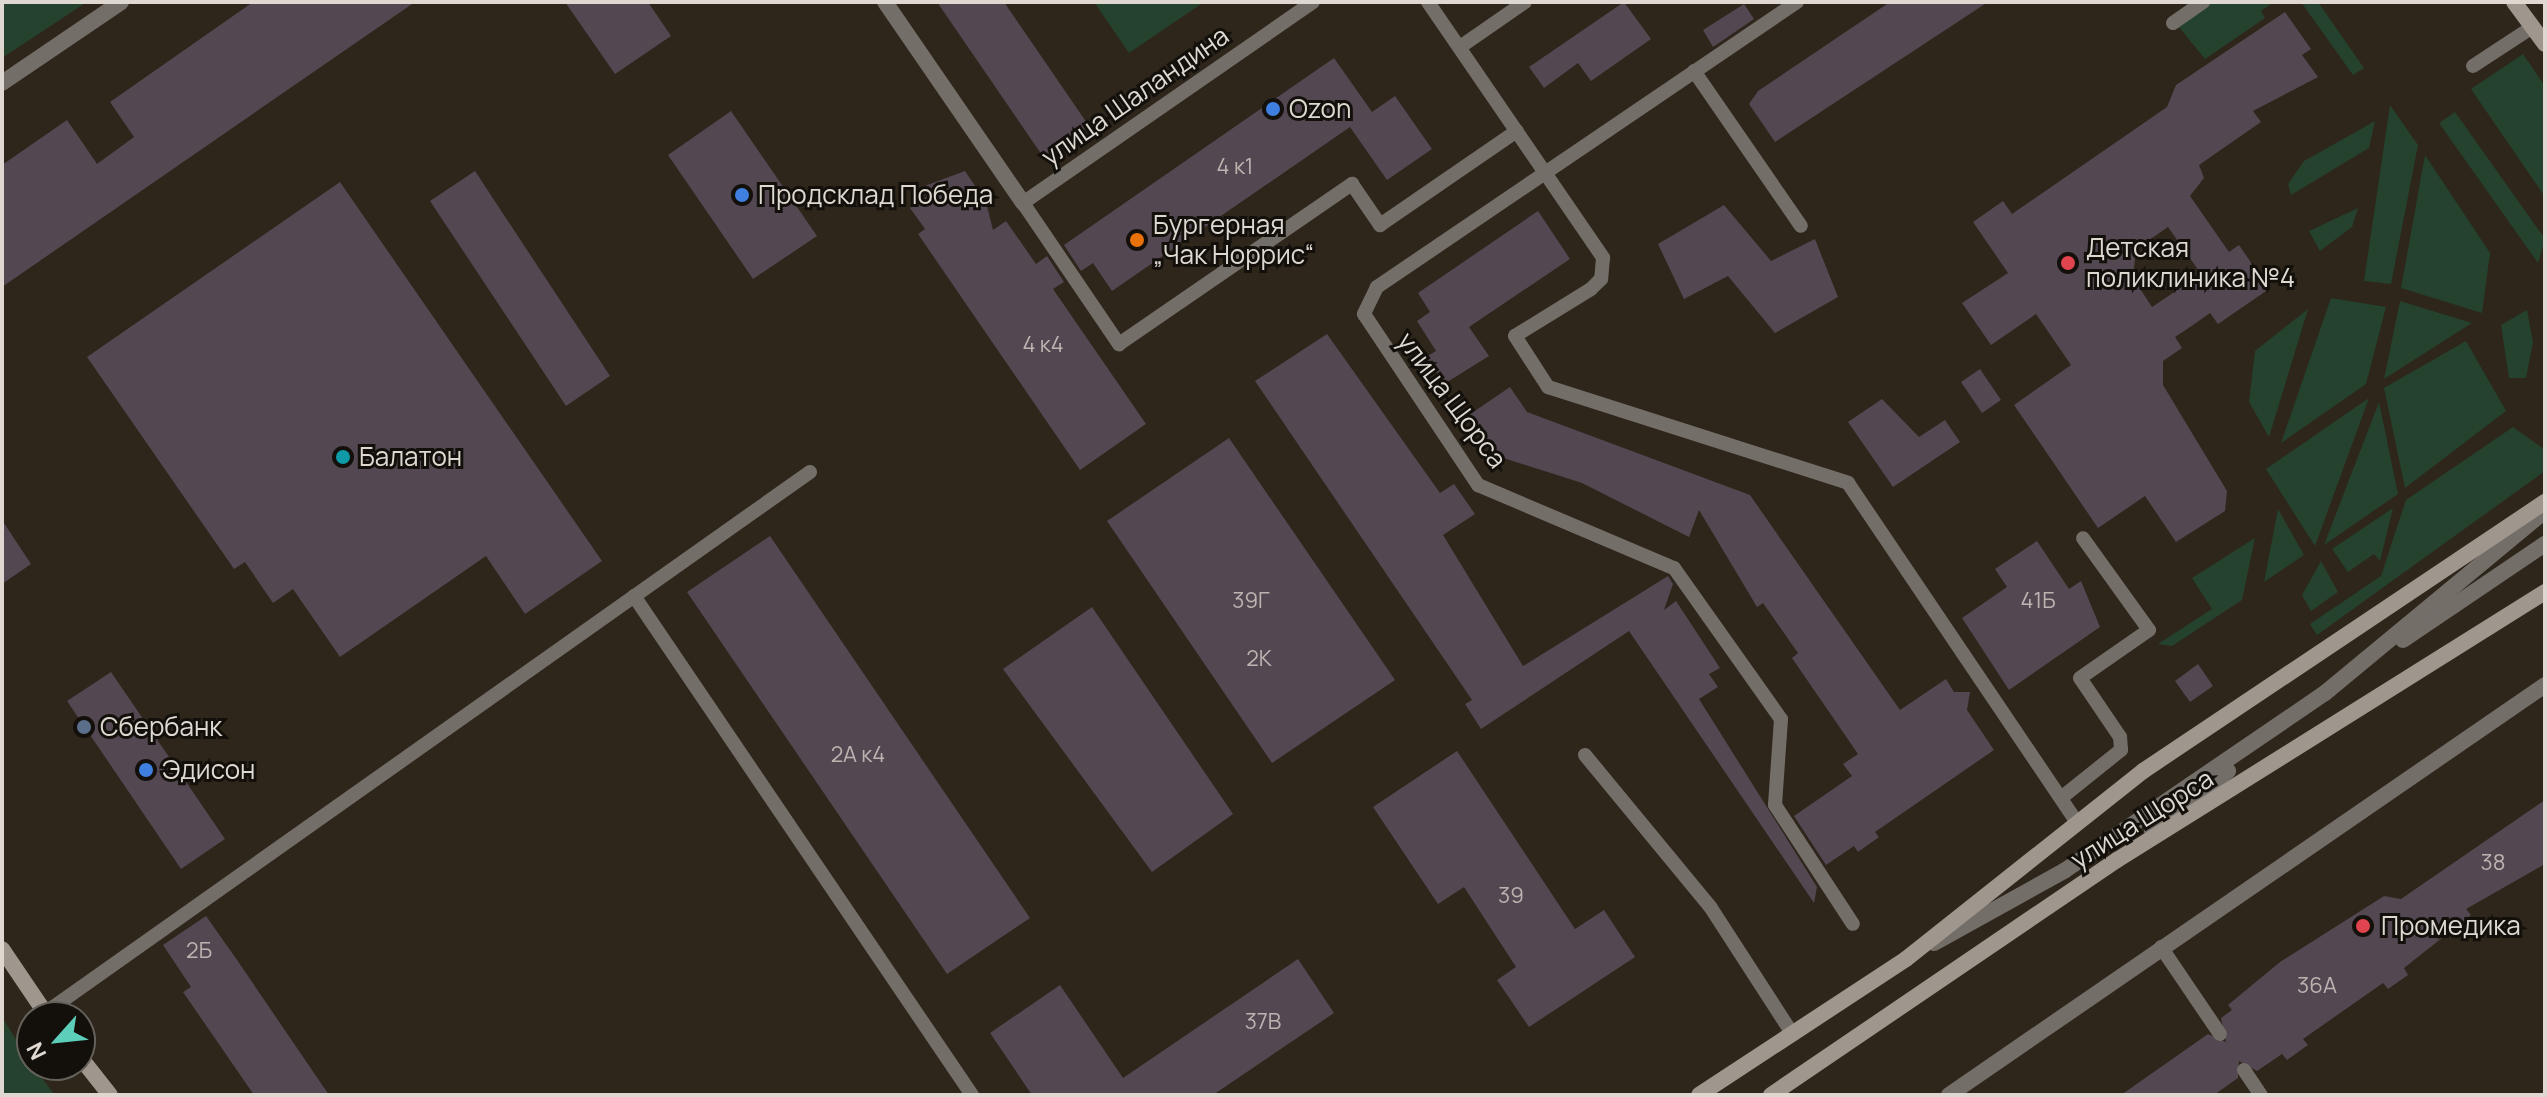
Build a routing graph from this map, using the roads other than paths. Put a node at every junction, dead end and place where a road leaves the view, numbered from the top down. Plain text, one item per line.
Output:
1 (121, 2) edge
2 (885, 2) edge
3 (1313, 2) edge
4 (1428, 2) edge
5 (1525, 2) edge
6 (1797, 2) edge
7 (2203, 2) edge
8 (2514, 2) edge
9 (1780, 7) edge
10 (2173, 23) dead end
11 (2531, 28) junction
12 (2545, 44) edge
13 (1460, 47) junction
14 (2545, 58) edge
15 (2473, 66) dead end
16 (1694, 71) junction
17 (2, 83) edge
18 (1517, 131) junction
19 (1545, 171) junction
20 (1023, 203) junction
21 (1801, 226) dead end
22 (810, 472) dead end
23 (2545, 502) edge
24 (2545, 511) edge
25 (2083, 538) dead end
26 (2545, 544) edge
27 (2545, 592) edge
28 (634, 596) junction
29 (2545, 685) edge
30 (2325, 693) junction
31 (1585, 755) dead end
32 (2061, 798) junction
33 (2076, 821) junction
34 (2117, 860) junction
35 (1853, 924) dead end
36 (2161, 947) junction
37 (2, 949) edge
38 (1906, 959) junction
39 (37, 1001) edge
40 (68, 1001) edge
41 (1792, 1033) junction
42 (2220, 1034) dead end
43 (2244, 1070) dead end
44 (96, 1077) edge
45 (110, 1095) edge
46 (972, 1095) edge
47 (1699, 1095) edge
48 (1771, 1095) edge
49 (1949, 1095) edge
50 (2261, 1095) edge

1 - 17 street
2 - 20 street
3 - 20 lane, улица Шаландина
4 - 13 lane
5 - 13 lane
6 - 9 lane, улица Щорса
7 - 10 lane
8 - 11 main road
9 - 16 lane, улица Щорса
11 - 12 main road
11 - 14 main road
11 - 15 lane
13 - 18 lane
16 - 19 lane, улица Щорса
16 - 21 lane
18 - 19 lane
18 - 20 lane
19 - 32 lane
19 - 35 lane, улица Щорса
22 - 28 lane
23 - 33 main road, улица Щорса
24 - 30 street, улица Щорса
25 - 32 lane
26 - 30 street
27 - 34 main road, улица Щорса
28 - 40 lane
28 - 46 lane
29 - 36 street
30 - 34 street
30 - 38 street, улица Щорса
31 - 41 lane
32 - 33 lane
33 - 38 main road, улица Щорса
34 - 48 main road, улица Щорса
36 - 42 lane
36 - 49 street
37 - 39 main road
38 - 41 main road, улица Щорса
41 - 47 main road, улица Щорса
43 - 50 lane
44 - 45 main road

